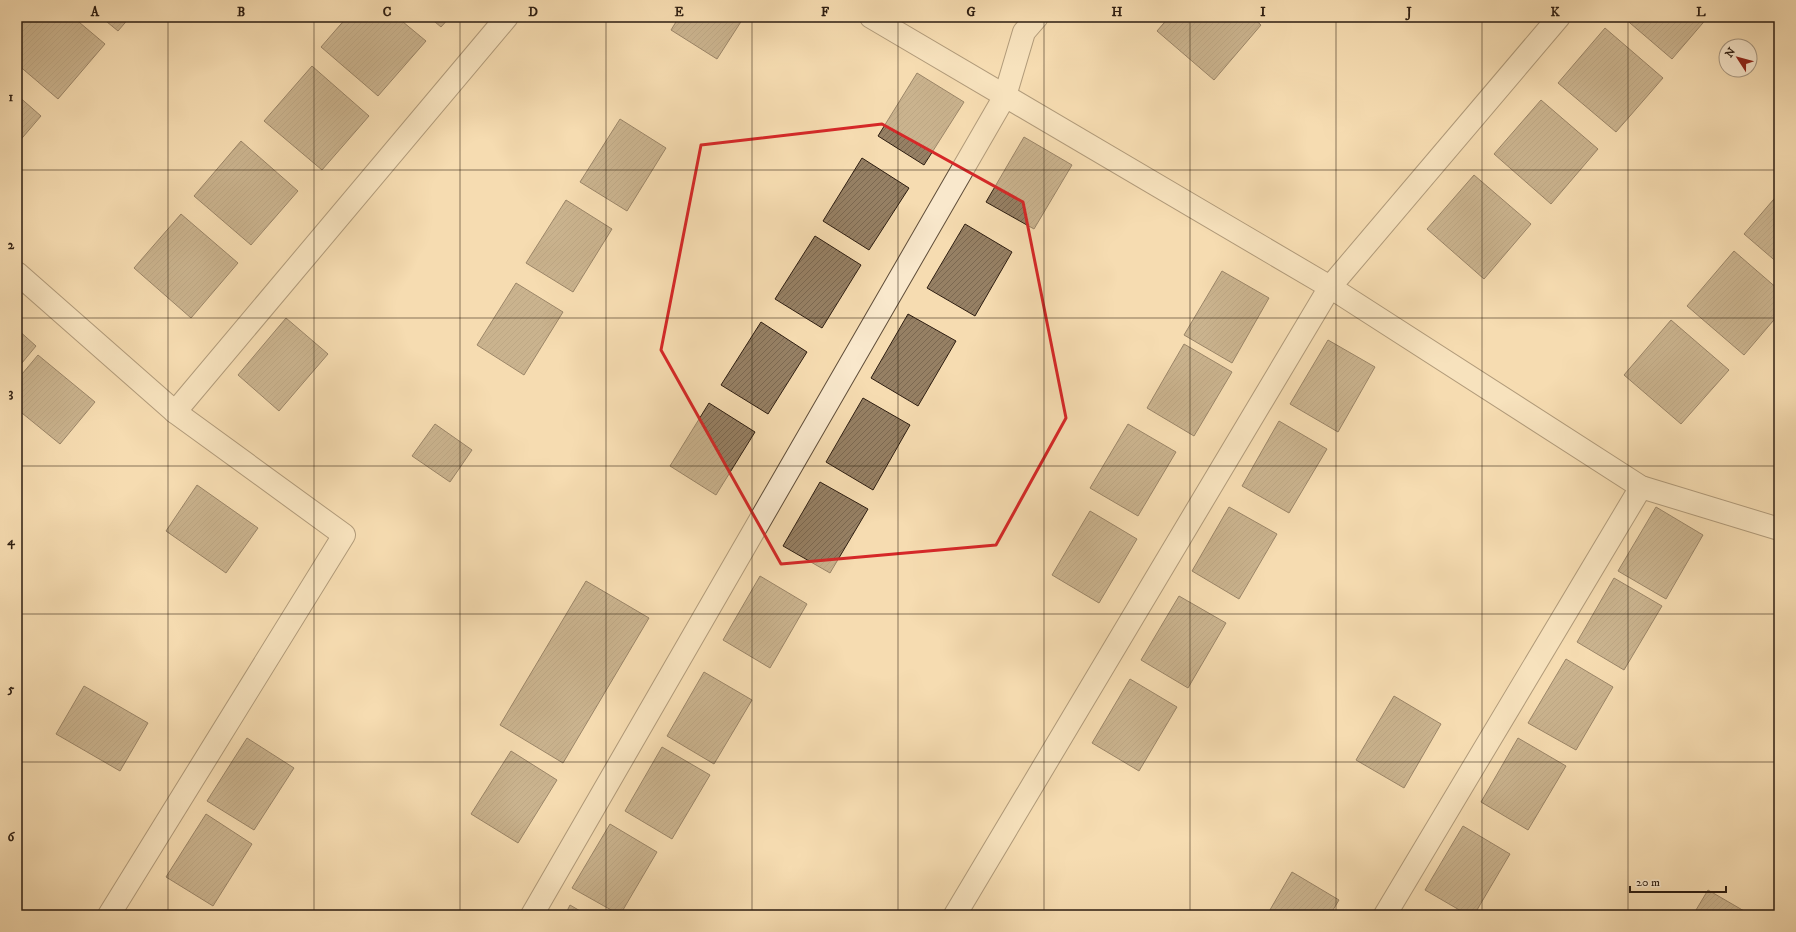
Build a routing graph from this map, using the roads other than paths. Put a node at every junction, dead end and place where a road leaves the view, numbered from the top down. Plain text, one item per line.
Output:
1 (507, 17) edge
2 (871, 17) edge
3 (1037, 17) edge
4 (1559, 17) edge
5 (1005, 96) junction
6 (17, 273) edge
7 (1330, 287) junction
8 (175, 412) junction
9 (1641, 487) junction
10 (1779, 529) edge
11 (109, 915) edge
12 (532, 915) edge
13 (955, 915) edge
14 (1385, 915) edge

1 - 8 street
2 - 5 street
3 - 5 street
4 - 7 street
5 - 7 street
5 - 12 street
6 - 8 street
7 - 9 street
7 - 13 street
8 - 11 street
9 - 10 street
9 - 14 street

